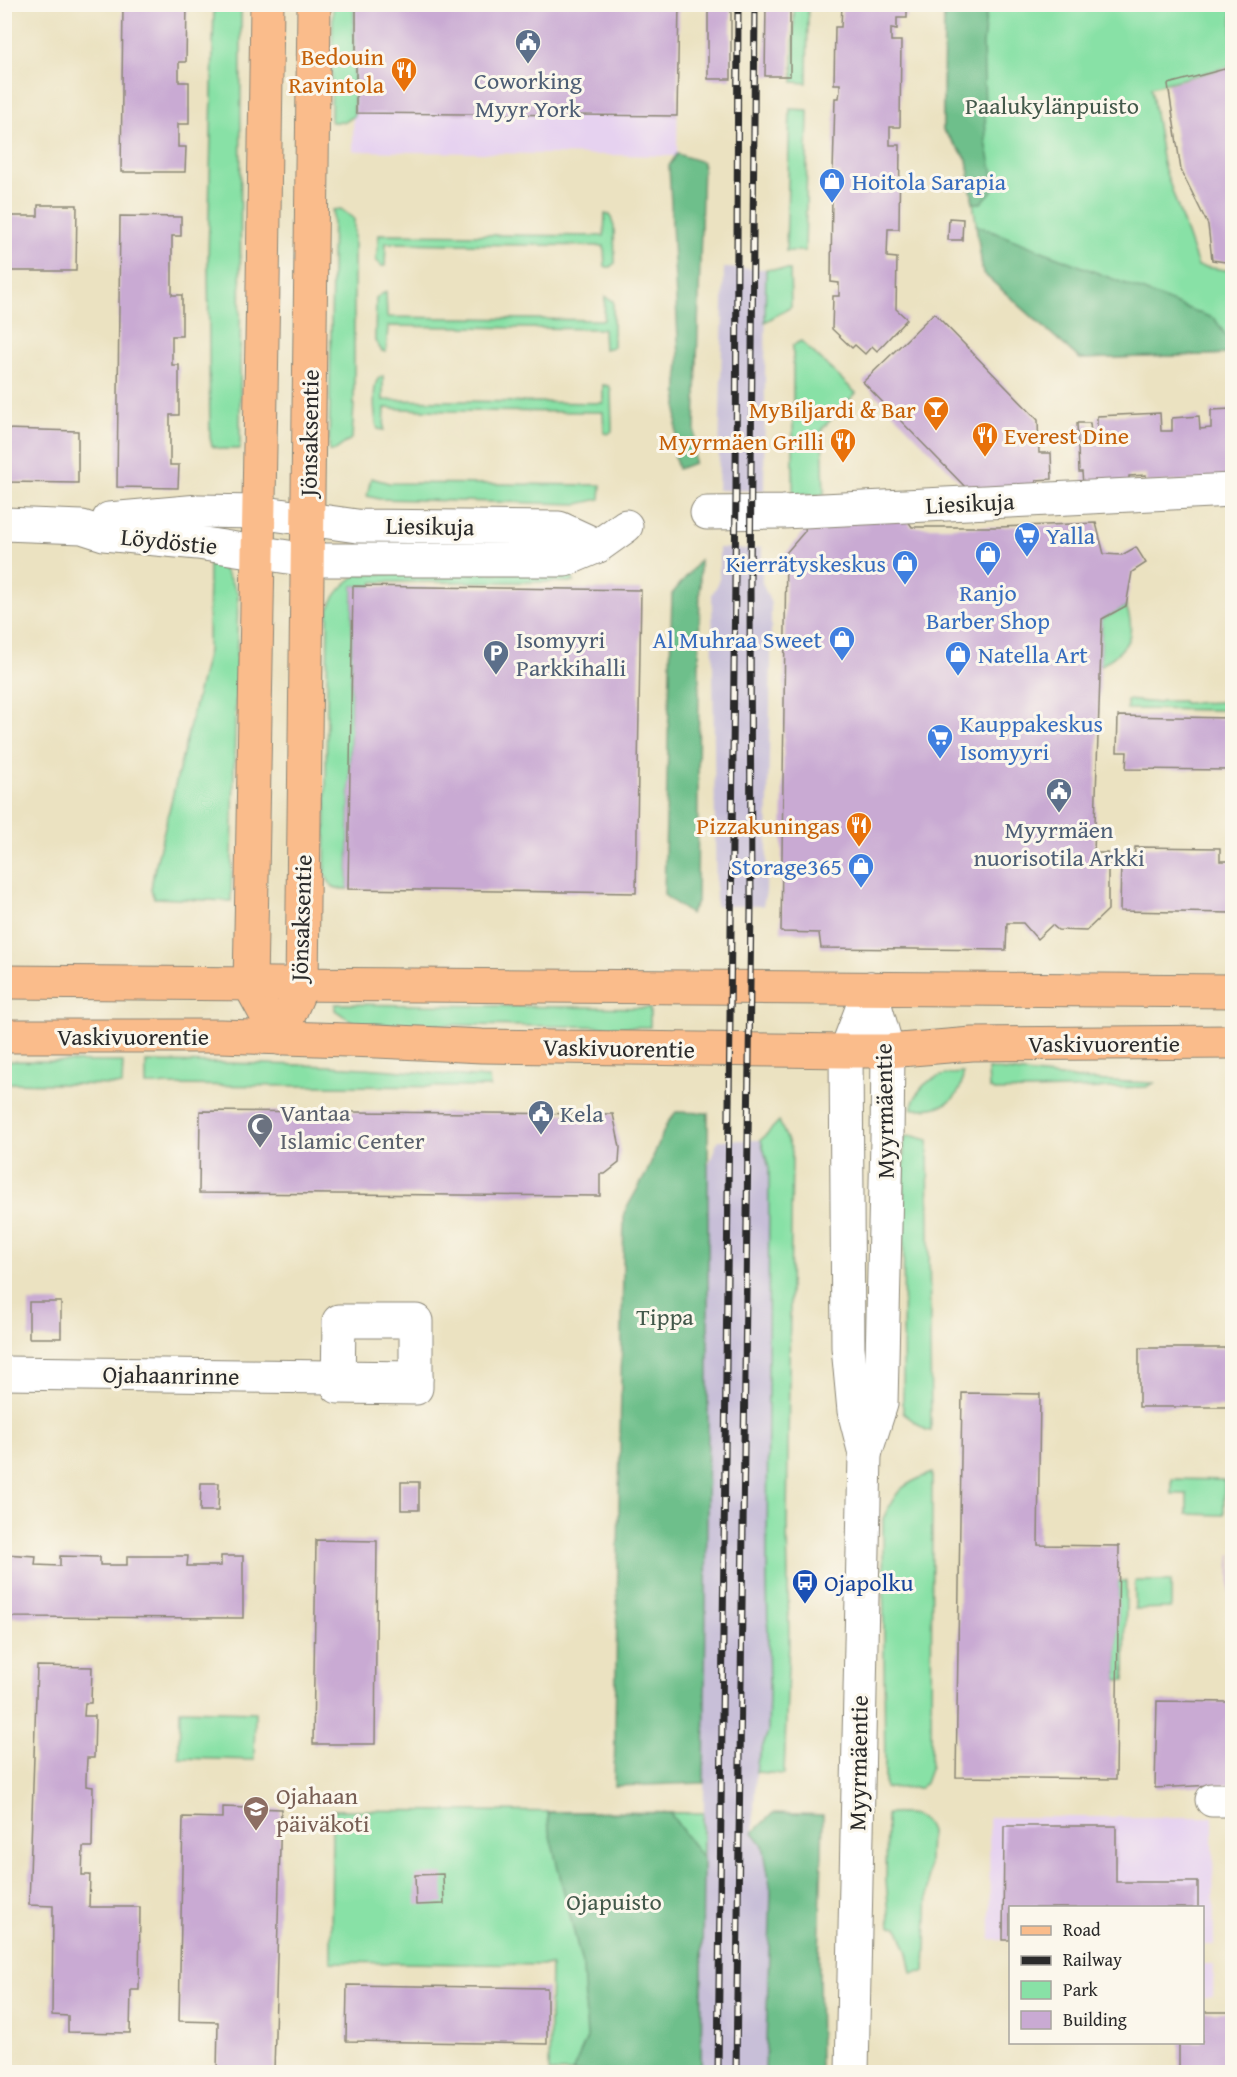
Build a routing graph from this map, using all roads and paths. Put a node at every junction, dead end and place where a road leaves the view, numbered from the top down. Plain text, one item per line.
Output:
1 (267, 4) edge
2 (314, 4) edge
3 (1233, 490) edge
4 (258, 512) junction
5 (707, 513) dead end
6 (308, 519) junction
7 (4, 524) edge
8 (626, 526) dead end
9 (82, 527) junction
10 (598, 546) junction
11 (257, 552) junction
12 (307, 560) junction
13 (4, 982) edge
14 (250, 985) junction
15 (302, 985) junction
16 (870, 988) junction
17 (1233, 991) edge
18 (4, 1036) edge
19 (279, 1038) junction
20 (1233, 1042) edge
21 (846, 1051) junction
22 (888, 1051) junction
23 (4, 1373) edge
24 (338, 1377) junction
25 (865, 1454) junction
26 (852, 2073) edge

1 - 4 main road, Jönsaksentie
2 - 6 main road, Jönsaksentie
3 - 5 street, Liesikuja
4 - 6 street, Liesikuja
4 - 9 street, Löydöstie
4 - 11 main road, Jönsaksentie
6 - 10 street, Liesikuja
6 - 12 main road, Jönsaksentie
7 - 9 street, Löydöstie
8 - 10 street, Liesikuja
9 - 11 street, Löydöstie
10 - 12 street, Liesikuja
11 - 12 street, Liesikuja
11 - 14 main road, Jönsaksentie
12 - 15 main road, Jönsaksentie
13 - 14 main road
14 - 15 main road
14 - 19 main road, Jönsaksentie
15 - 16 main road
15 - 19 main road, Jönsaksentie
16 - 17 main road
16 - 21 street, Myyrmäentie
16 - 22 street, Myyrmäentie
18 - 19 main road, Vaskivuorentie
19 - 21 main road, Vaskivuorentie
20 - 22 main road, Vaskivuorentie
21 - 22 main road, Vaskivuorentie
21 - 25 street, Myyrmäentie
22 - 25 street, Myyrmäentie
23 - 24 street, Ojahaanrinne
24 - 24 street, Ojahaanrinne
25 - 26 street, Myyrmäentie

